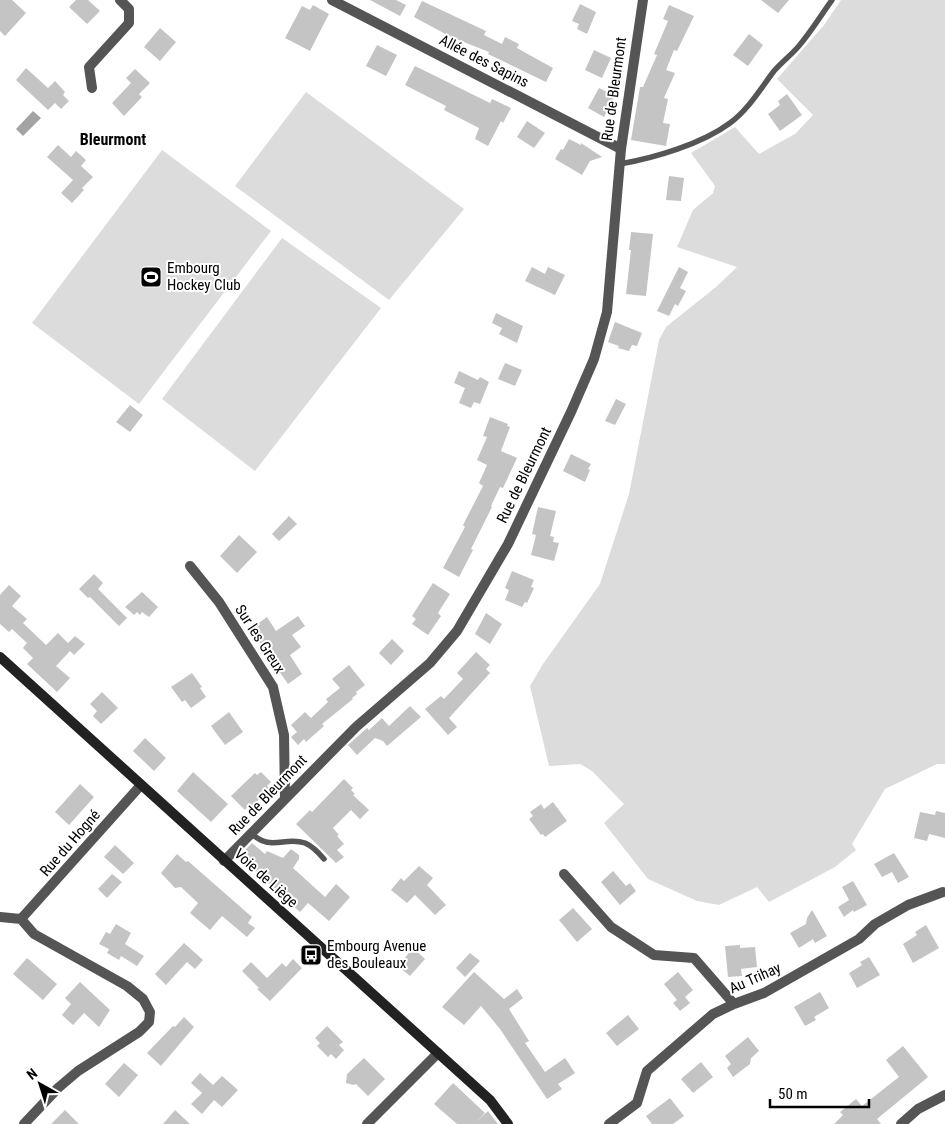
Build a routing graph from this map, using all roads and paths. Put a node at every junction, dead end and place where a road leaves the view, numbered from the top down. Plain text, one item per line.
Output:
1 (120, 0) edge
2 (332, 0) edge
3 (643, 0) edge
4 (832, 0) edge
5 (92, 88) dead end
6 (621, 149) junction
7 (620, 164) junction
8 (190, 566) dead end
9 (0, 658) edge
10 (141, 785) junction
11 (285, 798) junction
12 (251, 834) junction
13 (324, 859) dead end
14 (224, 860) junction
15 (564, 874) dead end
16 (942, 892) dead end
17 (0, 917) edge
18 (22, 919) junction
19 (734, 1004) junction
20 (438, 1053) junction
21 (945, 1095) edge
22 (24, 1124) edge
23 (367, 1124) edge
24 (508, 1124) edge
25 (609, 1124) edge
26 (901, 1124) edge

1 - 5 street
2 - 6 street, Allée des Sapins
3 - 6 street, Rue de Bleurmont
4 - 7 lane
6 - 7 street, Rue de Bleurmont
7 - 11 street, Rue de Bleurmont
8 - 11 street, Sur les Greux
9 - 10 street, Voie de Liège
10 - 14 street, Voie de Liège
10 - 18 street, Rue du Hogné
11 - 12 street, Rue de Bleurmont
12 - 13 lane
12 - 14 street, Rue de Bleurmont
14 - 20 street, Voie de Liège
15 - 19 street
16 - 19 street, Au Trihay
17 - 18 street
18 - 22 street
19 - 25 street, Au Trihay
20 - 23 street
20 - 24 street, Voie de Liège
21 - 26 street

